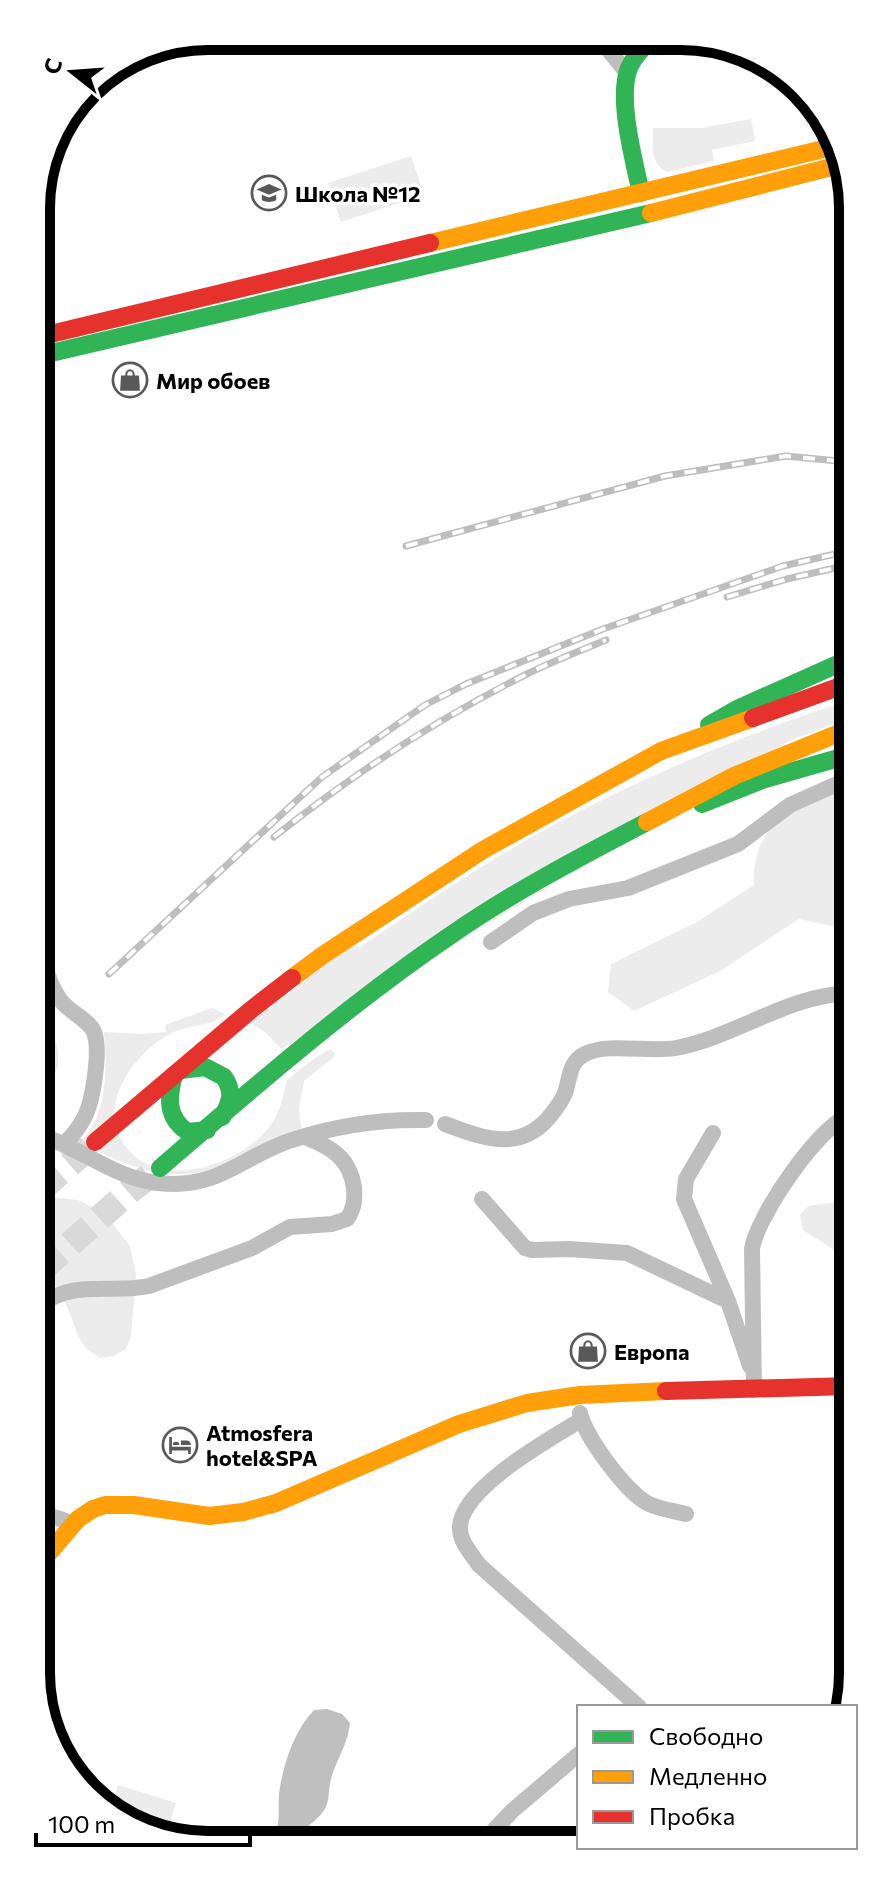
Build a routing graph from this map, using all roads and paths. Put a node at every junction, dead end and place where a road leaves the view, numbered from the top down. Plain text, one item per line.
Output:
1 (609, 50) edge
2 (642, 50) edge
3 (627, 73) junction
4 (827, 148) edge
5 (834, 166) edge
6 (641, 193) junction
7 (50, 334) edge
8 (50, 353) edge
9 (839, 663) edge
10 (839, 687) edge
11 (839, 733) edge
12 (661, 751) junction
13 (839, 758) edge
14 (839, 784) edge
15 (615, 837) junction
16 (491, 942) dead end
17 (50, 979) edge
18 (839, 994) edge
19 (177, 1073) junction
20 (426, 1120) dead end
21 (839, 1120) edge
22 (445, 1124) dead end
23 (213, 1125) junction
24 (713, 1133) dead end
25 (305, 1137) junction
26 (50, 1138) edge
27 (95, 1142) tunnel mouth
28 (65, 1143) junction
29 (160, 1168) tunnel mouth
30 (482, 1199) dead end
31 (50, 1299) edge
32 (728, 1301) junction
33 (753, 1382) junction
34 (839, 1386) edge
35 (580, 1395) junction
36 (581, 1420) junction
37 (686, 1514) dead end
38 (50, 1517) edge
39 (72, 1523) junction
40 (50, 1550) edge
41 (621, 1692) junction
42 (613, 1705) edge
43 (637, 1705) edge
44 (577, 1756) edge
45 (493, 1831) edge

1 - 3 street
2 - 3 main road
3 - 6 main road
4 - 6 main road
5 - 8 main road
6 - 7 main road
9 - 12 main road
10 - 12 main road
11 - 15 main road
12 - 19 main road
13 - 15 main road
14 - 16 street
15 - 23 main road
17 - 28 street
18 - 22 street
19 - 23 main road
19 - 23 main road
19 - 27 main road
20 - 25 street
21 - 33 street
23 - 29 main road
24 - 32 street
25 - 28 street
25 - 31 street
26 - 28 street
30 - 32 street
32 - 33 street
33 - 34 main road
33 - 35 main road
35 - 36 street
35 - 39 main road
36 - 37 street
36 - 41 street
38 - 39 street
39 - 40 main road
41 - 42 street
41 - 43 street
44 - 45 street

